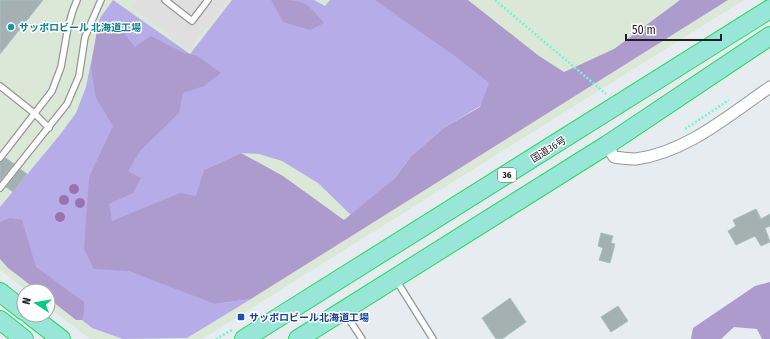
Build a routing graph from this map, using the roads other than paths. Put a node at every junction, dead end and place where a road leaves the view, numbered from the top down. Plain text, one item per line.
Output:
1 (77, 0) edge
2 (102, 0) edge
3 (165, 0) edge
4 (208, 0) edge
5 (770, 9) edge
6 (770, 36) edge
7 (0, 86) edge
8 (770, 87) edge
9 (34, 113) junction
10 (49, 128) junction
11 (607, 145) junction
12 (0, 158) edge
13 (0, 188) edge
14 (394, 278) junction
15 (0, 292) edge
16 (16, 305) edge
17 (343, 310) junction
18 (0, 320) edge
19 (40, 323) edge
20 (24, 339) edge
21 (61, 339) edge
22 (244, 339) edge
23 (298, 339) edge
24 (362, 339) edge
25 (433, 339) edge

1 - 9 lane
2 - 10 lane
3 - 4 lane
5 - 22 highway, 国道36号 / 36
6 - 11 highway
7 - 9 lane
8 - 11 street
9 - 10 lane
9 - 12 lane
10 - 13 lane
11 - 14 highway
14 - 17 highway
14 - 25 lane
15 - 16 highway
17 - 23 highway
17 - 24 lane
18 - 20 highway
19 - 21 highway

